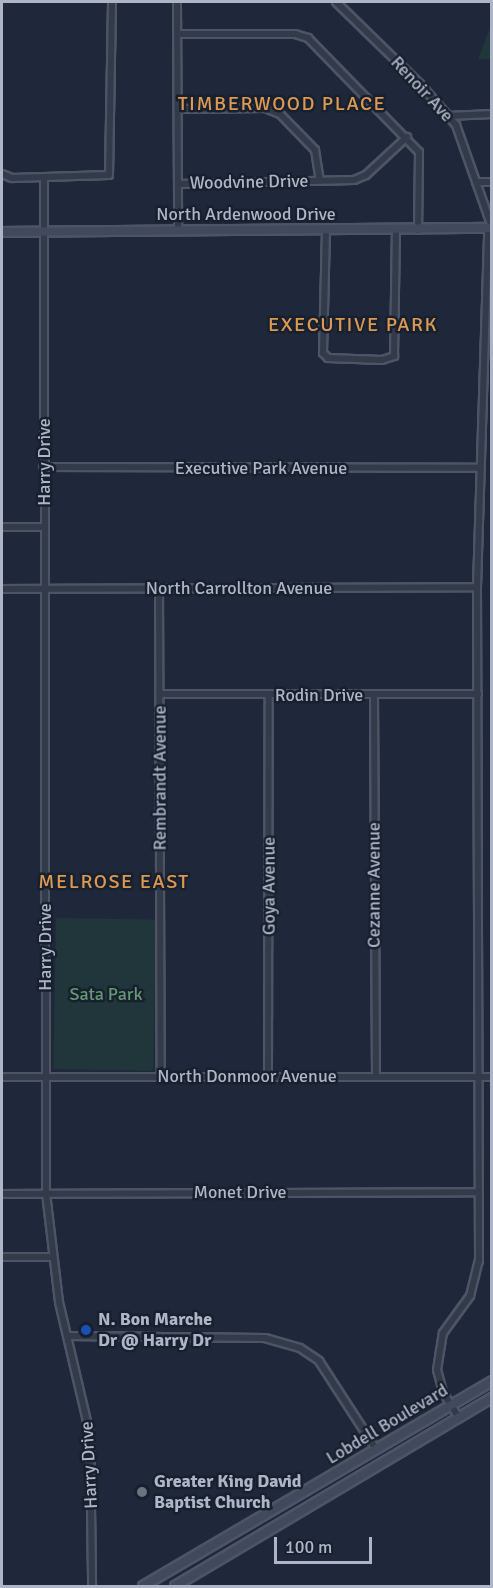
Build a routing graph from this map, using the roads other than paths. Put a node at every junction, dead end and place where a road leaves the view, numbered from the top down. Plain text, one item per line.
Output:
1 (112, 2) edge
2 (177, 2) edge
3 (336, 2) edge
4 (178, 34) junction
5 (178, 109) junction
6 (492, 114) edge
7 (448, 116) junction
8 (407, 137) junction
9 (2, 174) edge
10 (44, 178) junction
11 (320, 181) junction
12 (477, 182) junction
13 (492, 182) edge
14 (178, 183) junction
15 (490, 228) edge
16 (326, 230) junction
17 (396, 230) junction
18 (418, 230) junction
19 (178, 231) junction
20 (2, 232) edge
21 (43, 232) junction
22 (43, 467) junction
23 (480, 468) junction
24 (2, 527) edge
25 (44, 527) junction
26 (477, 587) junction
27 (159, 588) junction
28 (2, 589) edge
29 (45, 589) junction
30 (160, 694) junction
31 (478, 694) junction
32 (269, 695) junction
33 (374, 695) junction
34 (376, 1076) junction
35 (2, 1077) edge
36 (46, 1077) junction
37 (161, 1077) junction
38 (268, 1077) junction
39 (478, 1077) junction
40 (492, 1077) edge
41 (478, 1192) junction
42 (46, 1193) junction
43 (2, 1194) edge
44 (2, 1257) edge
45 (52, 1257) junction
46 (67, 1336) junction
47 (492, 1381) edge
48 (492, 1398) edge
49 (451, 1405) junction
50 (459, 1418) junction
51 (406, 1431) junction
52 (414, 1444) junction
53 (376, 1449) junction
54 (220, 1541) junction
55 (229, 1555) junction
56 (92, 1587) edge
57 (143, 1587) edge
58 (175, 1587) edge

1 - 10 street
2 - 4 street
3 - 7 street, Renoir Ave
4 - 5 street
4 - 8 street
5 - 11 street, Woodvine Drive
5 - 14 street
6 - 7 street
7 - 12 street, Renoir Ave
8 - 11 street, Woodvine Drive
8 - 18 street
9 - 10 street
10 - 21 street, Harry Drive
11 - 14 street, Woodvine Drive
12 - 13 street
12 - 15 street, Renoir Ave
14 - 19 street
15 - 18 main road, North Ardenwood Drive
15 - 23 street
16 - 17 main road, North Ardenwood Drive
16 - 17 street
16 - 19 main road, North Ardenwood Drive
17 - 18 main road, North Ardenwood Drive
19 - 21 main road, North Ardenwood Drive
20 - 21 main road, North Ardenwood Drive
21 - 22 street, Harry Drive
22 - 23 street, Executive Park Avenue
22 - 25 street, Harry Drive
23 - 26 street
24 - 25 street
25 - 29 street, Harry Drive
26 - 27 street, North Carrollton Avenue
26 - 31 street
27 - 29 street, North Carrollton Avenue
27 - 30 street, Rembrandt Avenue
28 - 29 street, North Carrollton Avenue
29 - 36 street, Harry Drive
30 - 32 street, Rodin Drive
30 - 37 street, Rembrandt Avenue
31 - 33 street, Rodin Drive
31 - 39 street
32 - 33 street, Rodin Drive
32 - 38 street, Goya Avenue
33 - 34 street, Cezanne Avenue
34 - 38 street, North Donmoor Avenue
34 - 39 street, North Donmoor Avenue
35 - 36 street, North Donmoor Avenue
36 - 37 street, North Donmoor Avenue
36 - 42 street, Harry Drive
37 - 38 street, North Donmoor Avenue
39 - 40 street, North Donmoor Avenue
39 - 41 street
41 - 42 street, Monet Drive
41 - 49 street
42 - 43 street, Monet Drive
42 - 45 street, Harry Drive
44 - 45 street
45 - 46 street, Harry Drive
46 - 53 street
46 - 56 street, Harry Drive
47 - 49 main road, Lobdell Boulevard
48 - 50 main road, Lobdell Boulevard
49 - 50 street
49 - 51 main road, Lobdell Boulevard
50 - 52 main road, Lobdell Boulevard
51 - 52 street
51 - 53 main road, Lobdell Boulevard
52 - 55 main road, Lobdell Boulevard
53 - 54 main road, Lobdell Boulevard
54 - 55 main road
54 - 57 main road, Lobdell Boulevard
55 - 58 main road, Lobdell Boulevard

